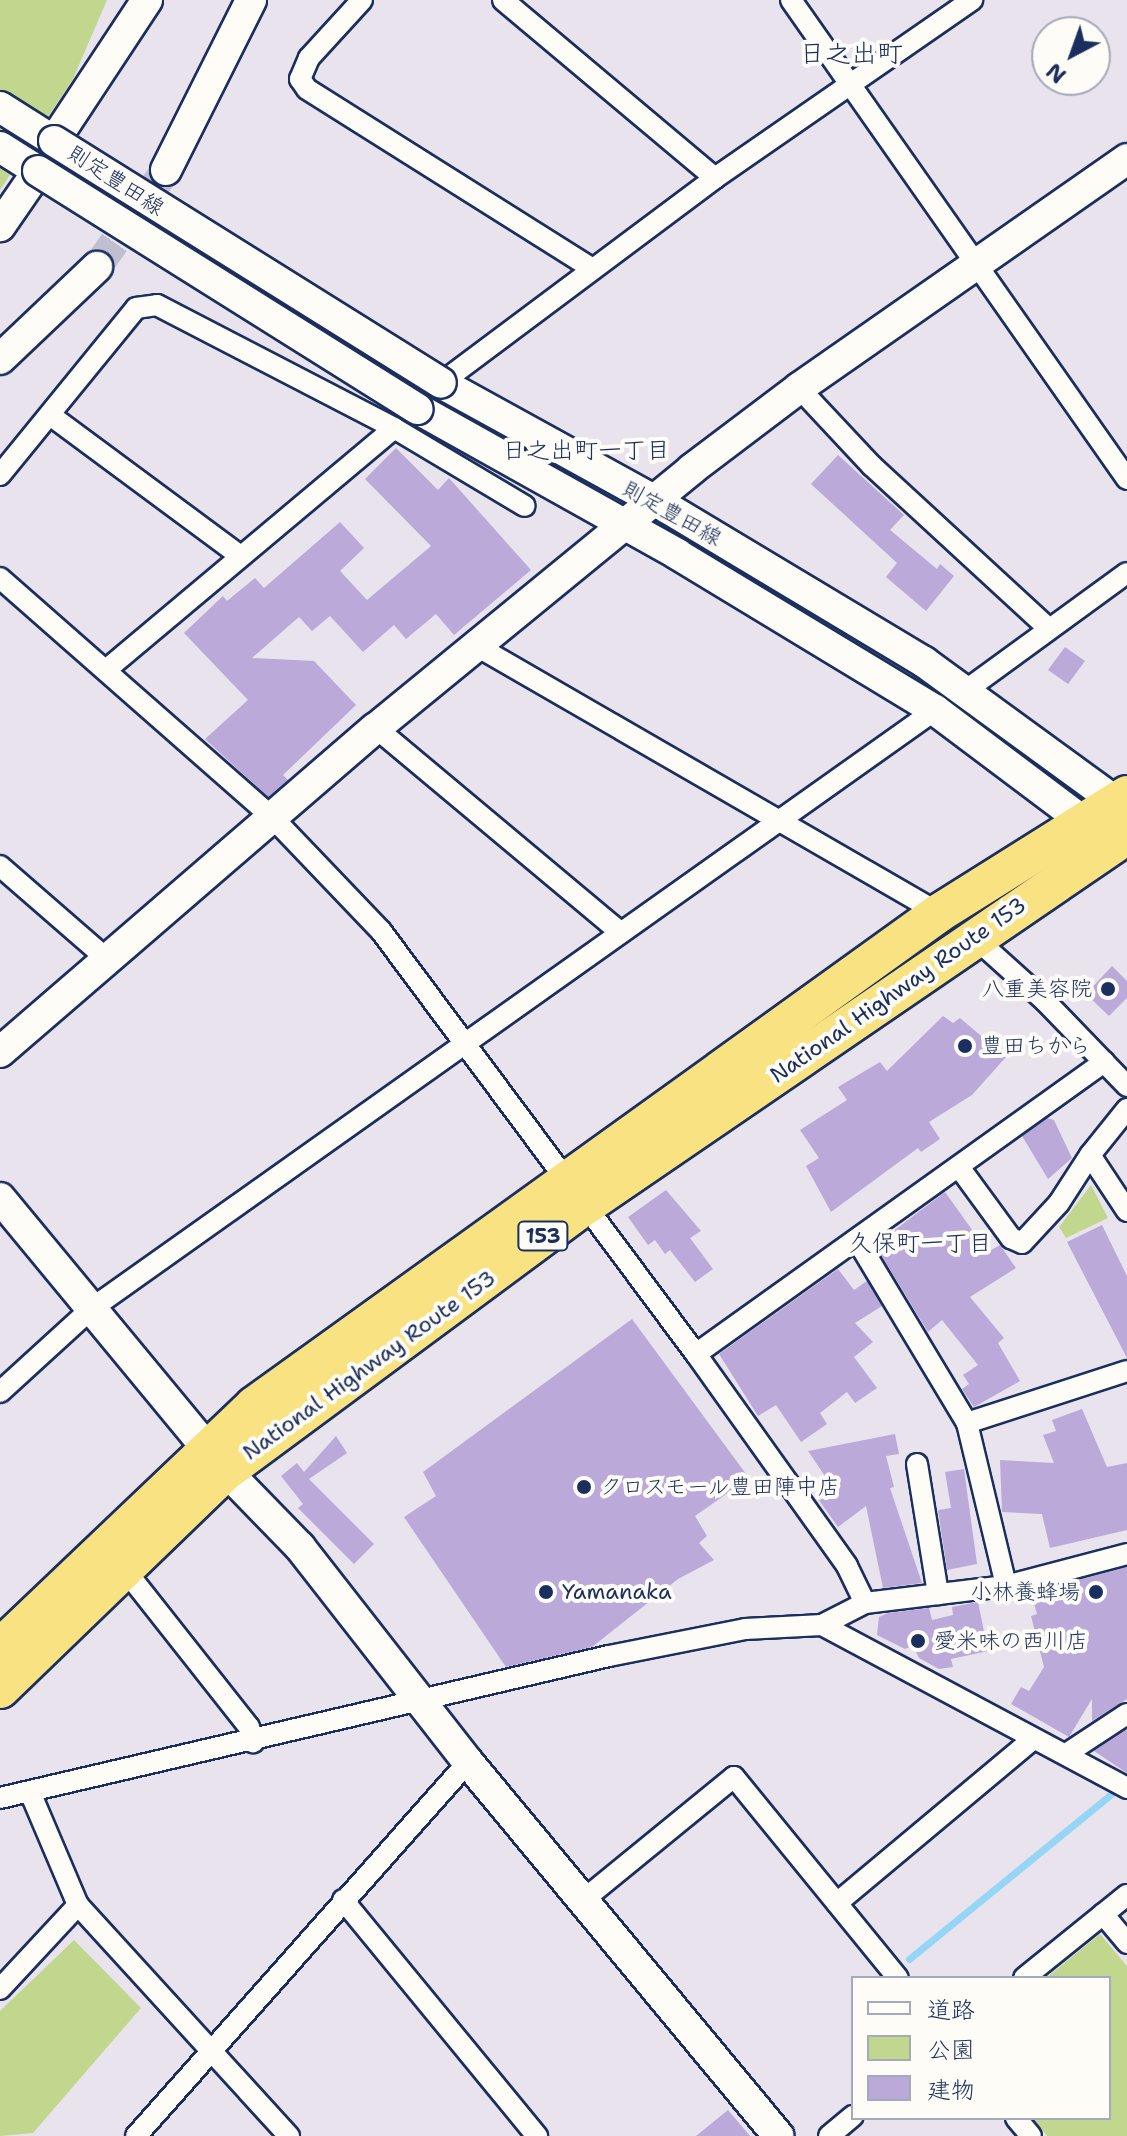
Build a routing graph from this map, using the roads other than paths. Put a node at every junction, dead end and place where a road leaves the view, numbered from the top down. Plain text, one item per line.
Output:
1 (147, 0) edge
2 (251, 0) edge
3 (362, 0) edge
4 (503, 0) edge
5 (791, 0) edge
6 (972, 0) edge
7 (852, 88) junction
8 (0, 107) edge
9 (54, 141) junction
10 (0, 147) edge
11 (1127, 159) edge
12 (166, 170) tunnel mouth
13 (38, 171) junction
14 (715, 178) junction
15 (0, 226) edge
16 (974, 266) junction
17 (97, 267) tunnel mouth
18 (591, 268) junction
19 (0, 359) edge
20 (441, 383) junction
21 (799, 388) junction
22 (50, 415) junction
23 (394, 428) junction
24 (0, 475) edge
25 (1127, 479) edge
26 (656, 501) junction
27 (525, 506) dead end
28 (626, 527) junction
29 (238, 554) junction
30 (1127, 573) edge
31 (0, 578) edge
32 (1048, 628) junction
33 (475, 645) junction
34 (106, 670) junction
35 (965, 691) junction
36 (935, 710) junction
37 (376, 728) junction
38 (273, 818) junction
39 (783, 821) junction
40 (1117, 823) edge
41 (0, 866) edge
42 (939, 913) junction
43 (620, 932) junction
44 (975, 938) junction
45 (107, 959) junction
46 (465, 1041) junction
47 (0, 1052) edge
48 (1104, 1062) junction
49 (1127, 1086) edge
50 (1127, 1109) edge
51 (1090, 1155) junction
52 (959, 1167) junction
53 (577, 1192) junction
54 (0, 1198) edge
55 (1127, 1211) edge
56 (857, 1240) junction
57 (91, 1309) junction
58 (696, 1354) junction
59 (1127, 1371) edge
60 (0, 1392) edge
61 (967, 1423) junction
62 (216, 1458) junction
63 (917, 1464) dead end
64 (1127, 1554) edge
65 (125, 1570) junction
66 (1006, 1586) junction
67 (938, 1594) junction
68 (865, 1603) junction
69 (822, 1625) junction
70 (0, 1648) edge
71 (0, 1689) edge
72 (418, 1700) junction
73 (1127, 1714) edge
74 (1033, 1739) junction
75 (253, 1742) junction
76 (1066, 1754) junction
77 (468, 1762) junction
78 (1127, 1788) edge
79 (30, 1792) junction
80 (0, 1798) edge
81 (1127, 1895) edge
82 (343, 1900) junction
83 (582, 1901) junction
84 (837, 1903) junction
85 (78, 1905) junction
86 (1103, 1914) junction
87 (1127, 1943) edge
88 (896, 1976) edge
89 (1026, 1976) edge
90 (0, 1989) edge
91 (210, 2052) junction
92 (851, 2118) edge
93 (1018, 2120) edge
94 (136, 2136) edge
95 (289, 2136) edge
96 (537, 2136) edge
97 (779, 2136) edge
98 (829, 2136) edge
99 (1031, 2136) edge

1 - 9 street
2 - 12 street
3 - 18 street
4 - 14 street
5 - 7 street
6 - 7 street
7 - 14 street
7 - 16 street
8 - 9 street, 則定豊田線
9 - 20 street, 則定豊田線, bridge
10 - 13 street, 則定豊田線
11 - 16 street
13 - 15 street
13 - 28 street, 則定豊田線, bridge
14 - 18 street
16 - 21 street
16 - 25 street
17 - 19 street
18 - 20 street
20 - 26 street, 則定豊田線
21 - 26 street
21 - 32 street
22 - 23 street
22 - 24 street
22 - 29 street
23 - 27 street
23 - 29 street
26 - 28 street
26 - 35 street, 則定豊田線
28 - 33 street
28 - 36 street, 則定豊田線
29 - 34 street
30 - 32 street
31 - 34 street
32 - 35 street
33 - 37 street
33 - 39 street
34 - 38 street
35 - 40 street, 則定豊田線
36 - 39 street
36 - 40 street, 則定豊田線
37 - 38 street
37 - 43 street
38 - 45 street
38 - 46 street
39 - 42 street
39 - 43 street
40 - 42 highway, National Highway Route 153 / 153
40 - 44 highway, National Highway Route 153 / 153
41 - 45 street
42 - 53 highway, National Highway Route 153 / 153
43 - 46 street
44 - 48 street
44 - 53 highway, National Highway Route 153 / 153
45 - 47 street
46 - 53 street
46 - 57 street
48 - 49 street
48 - 52 street
50 - 51 street
51 - 52 street
51 - 55 street
52 - 56 street
53 - 58 street
53 - 62 highway, National Highway Route 153 / 153
54 - 57 street
56 - 58 street
56 - 61 street
57 - 60 street
57 - 62 street
58 - 68 street
59 - 61 street
61 - 66 street
62 - 65 highway, National Highway Route 153 / 153
62 - 70 highway, National Highway Route 153 / 153
62 - 72 street
63 - 67 street
64 - 66 street
65 - 71 highway, National Highway Route 153 / 153
65 - 75 street
66 - 67 street
67 - 68 street
68 - 69 street
69 - 72 street
69 - 74 street
72 - 75 street
72 - 77 street
73 - 76 street
74 - 76 street
74 - 84 street
75 - 79 street
76 - 78 street
77 - 82 street
77 - 83 street
79 - 80 street
79 - 85 street
81 - 86 street
82 - 91 street
82 - 96 street
83 - 84 street
83 - 97 street
84 - 88 street
85 - 90 street
85 - 91 street
86 - 87 street
86 - 89 street
91 - 94 street
91 - 95 street
92 - 98 street
93 - 99 street

